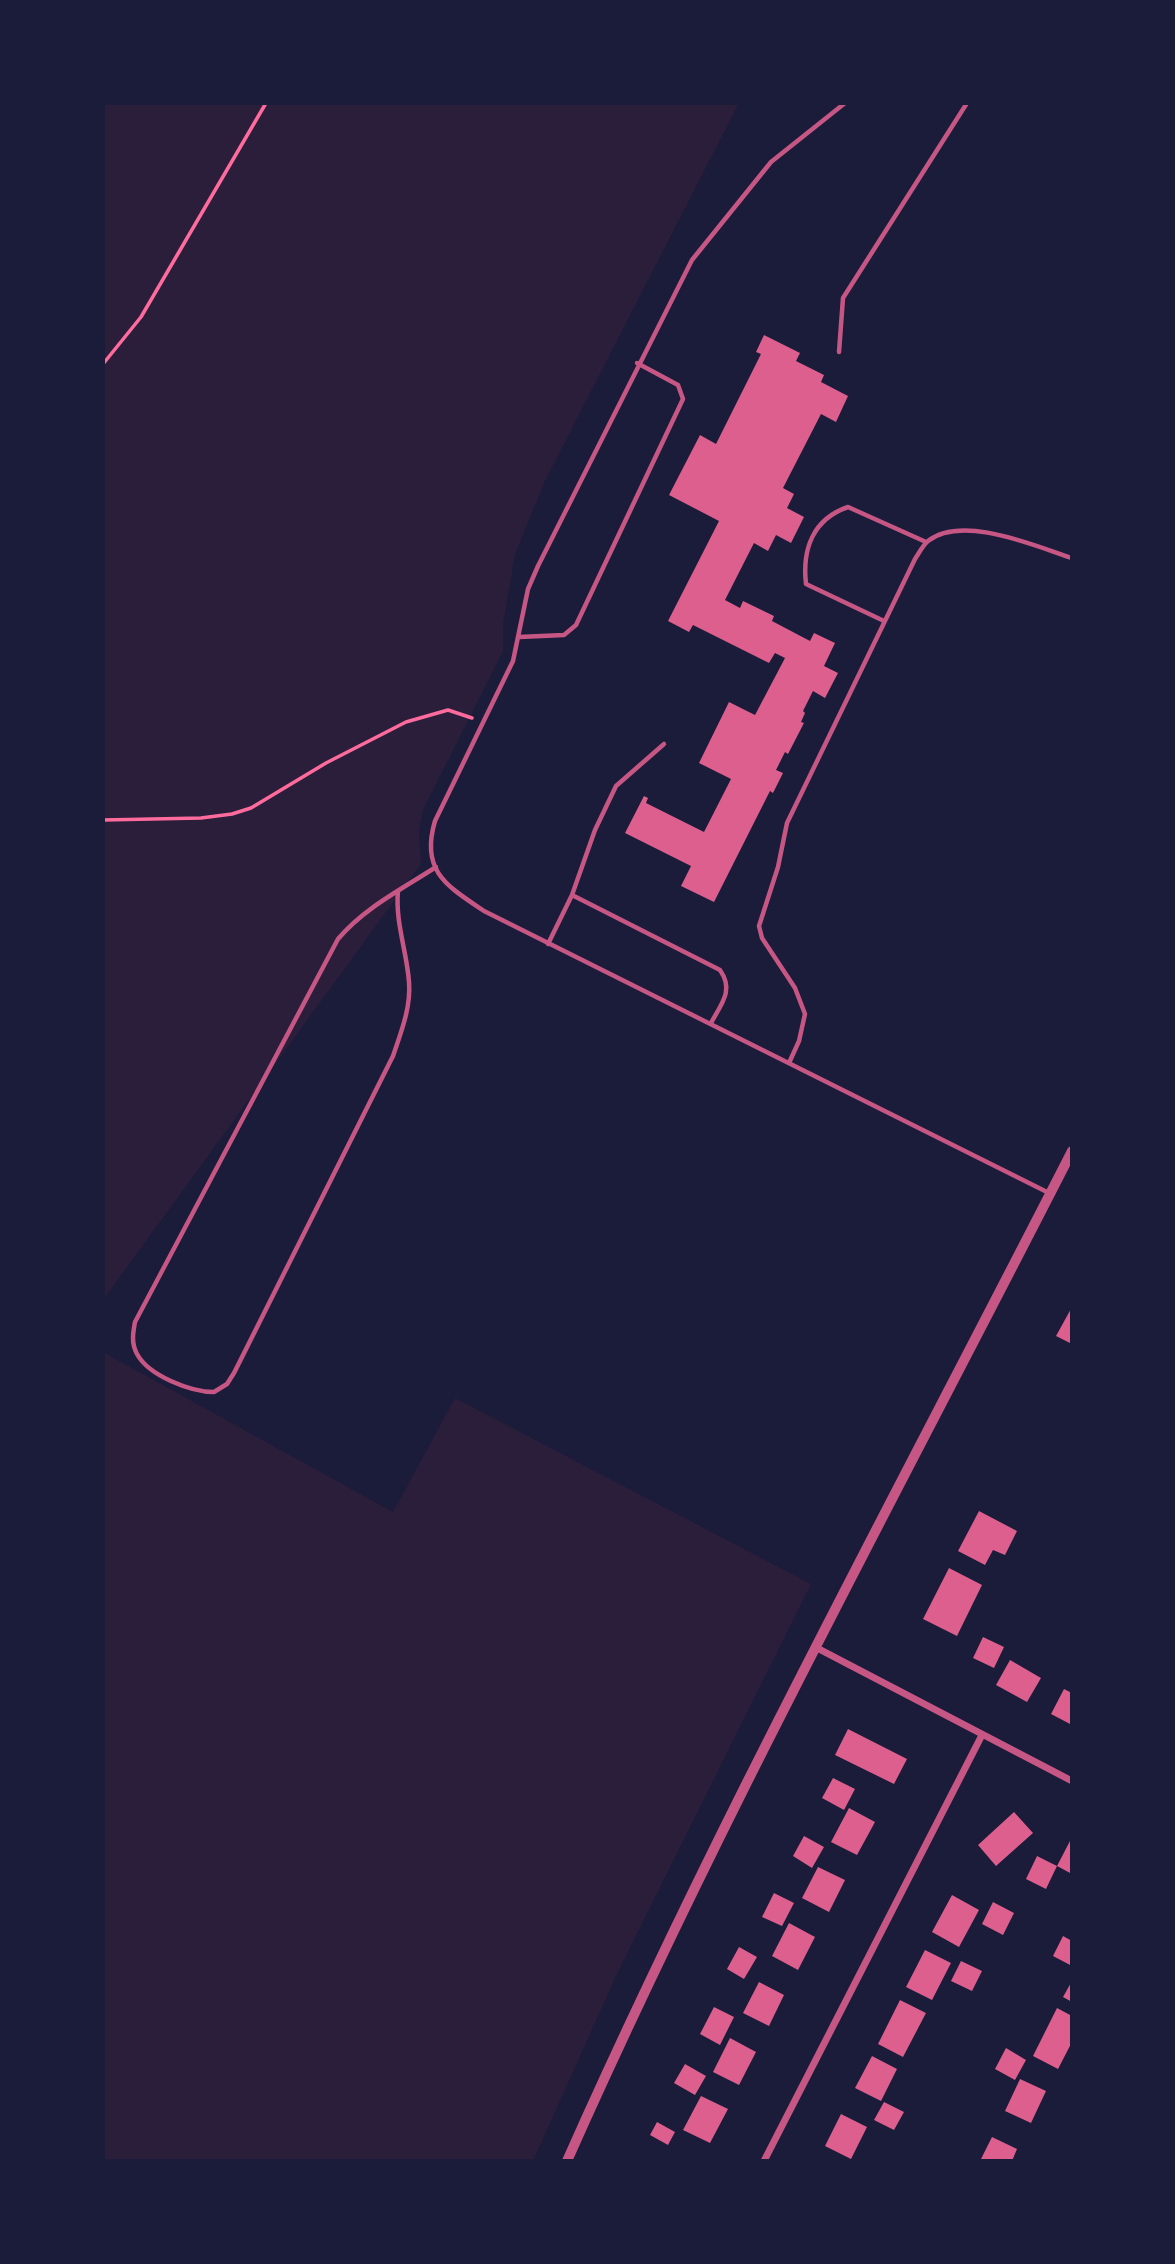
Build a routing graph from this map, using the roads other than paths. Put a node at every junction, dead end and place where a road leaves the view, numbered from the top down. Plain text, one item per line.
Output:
1 (845, 103) edge
2 (967, 103) edge
3 (839, 352) dead end
4 (637, 363) junction
5 (926, 542) junction
6 (1072, 558) edge
7 (884, 621) junction
8 (519, 637) junction
9 (664, 744) dead end
10 (436, 867) junction
11 (398, 891) junction
12 (572, 895) junction
13 (548, 944) junction
14 (712, 1023) junction
15 (789, 1062) junction
16 (1072, 1151) edge
17 (1050, 1193) junction
18 (817, 1648) junction
19 (982, 1735) junction
20 (1072, 1781) edge
21 (567, 2161) edge
22 (764, 2161) edge

1 - 4 lane
2 - 3 lane
4 - 8 lane
4 - 8 lane
5 - 6 lane
5 - 7 lane
5 - 7 lane
7 - 15 lane
8 - 10 lane
9 - 12 lane
10 - 11 lane
10 - 13 lane
11 - 11 lane
12 - 13 lane
12 - 14 lane
13 - 14 lane
14 - 15 lane
15 - 17 lane
16 - 17 street
17 - 18 street
18 - 19 street
18 - 21 street
19 - 20 street
19 - 22 street

